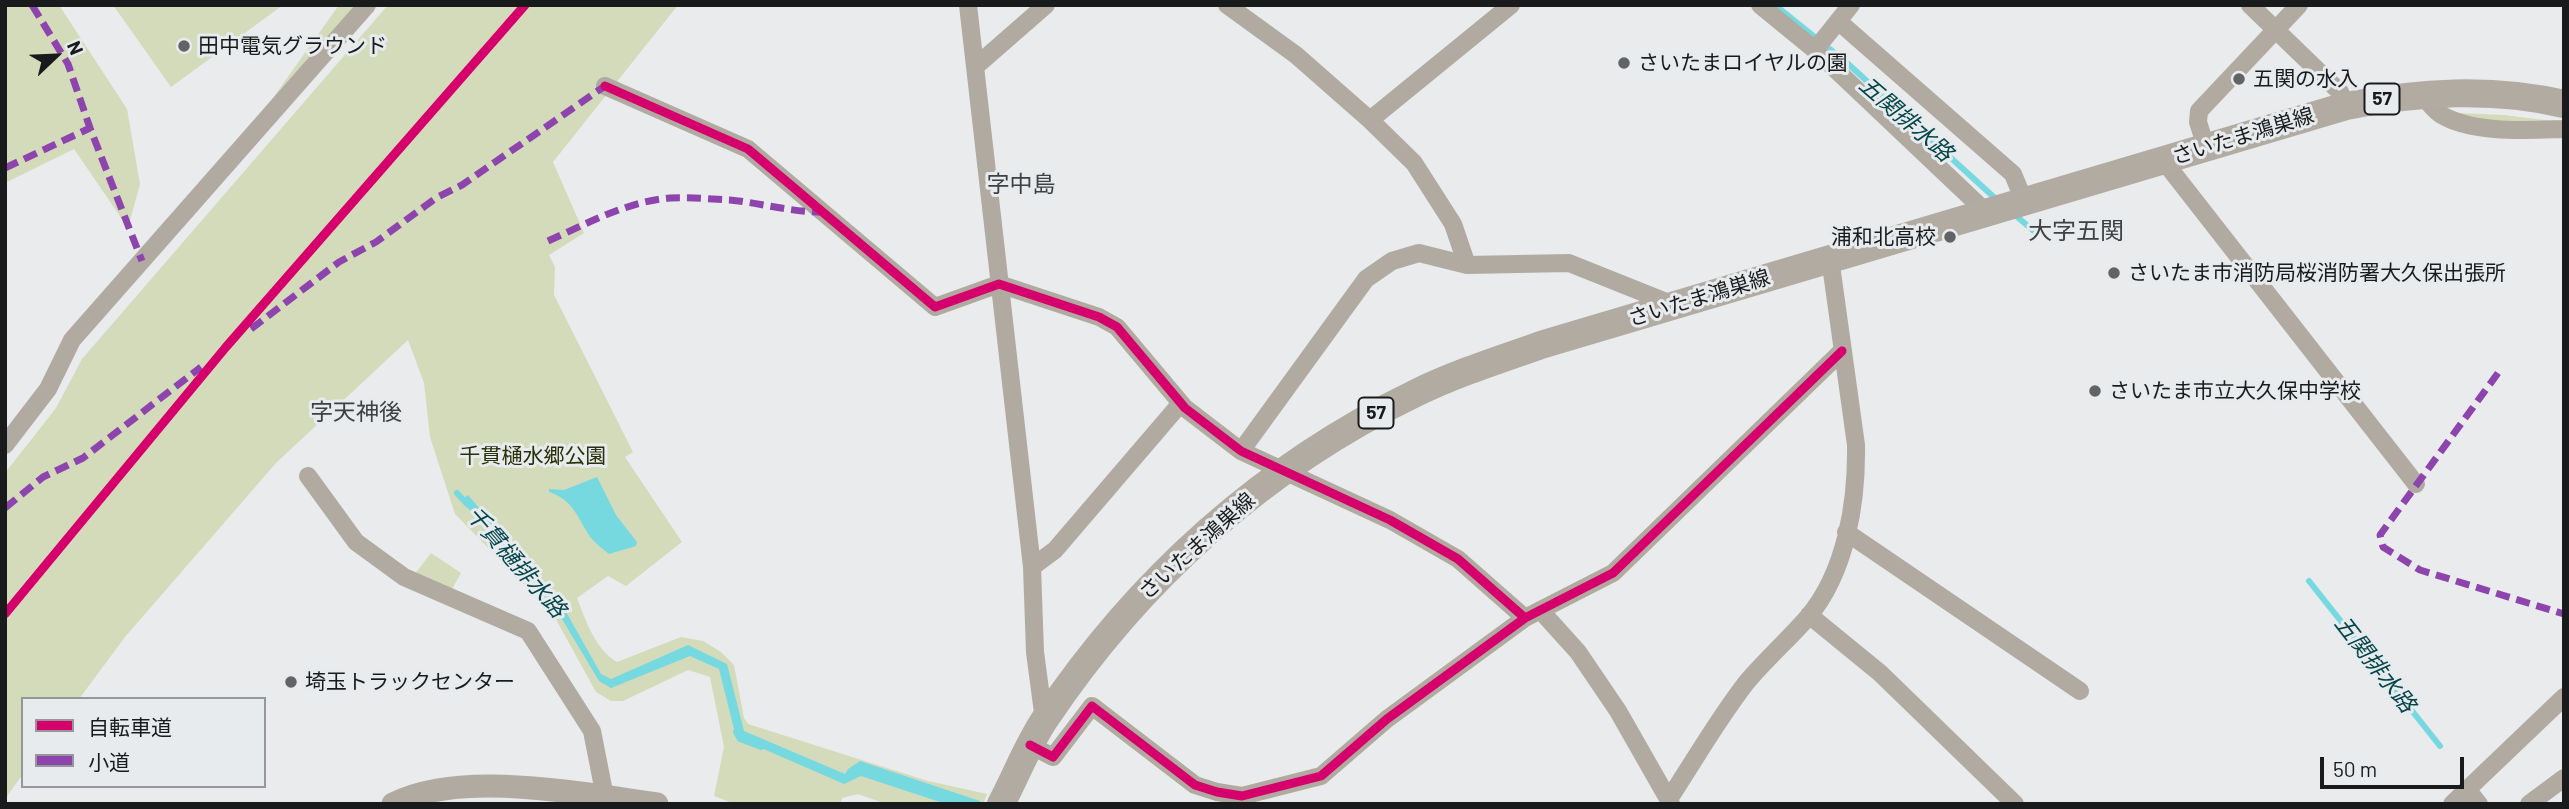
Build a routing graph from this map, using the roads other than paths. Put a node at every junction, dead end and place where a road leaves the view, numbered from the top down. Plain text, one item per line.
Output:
1 (367, 5) edge
2 (968, 5) edge
3 (1046, 5) edge
4 (1227, 5) edge
5 (1511, 5) edge
6 (1760, 5) edge
7 (1851, 5) edge
8 (2250, 5) edge
9 (2299, 5) edge
10 (1838, 21) junction
11 (2277, 30) junction
12 (1815, 50) junction
13 (975, 67) junction
14 (606, 86) dead end
15 (2422, 94) junction
16 (2564, 103) edge
17 (2346, 106) junction
18 (1370, 120) junction
19 (2564, 129) edge
20 (2206, 147) junction
21 (2164, 160) junction
22 (2004, 207) junction
23 (1830, 258) junction
24 (1467, 265) junction
25 (999, 284) junction
26 (1674, 305) junction
27 (1842, 351) junction
28 (1181, 402) junction
29 (5, 445) edge
30 (1241, 451) junction
31 (1284, 470) junction
32 (309, 476) dead end
33 (2416, 484) dead end
34 (1846, 532) junction
35 (1032, 567) junction
36 (1533, 615) junction
37 (1809, 615) junction
38 (2080, 691) dead end
39 (2564, 697) edge
40 (1044, 720) junction
41 (1030, 745) junction
42 (2564, 778) edge
43 (2467, 789) junction
44 (533, 796) edge
45 (605, 797) junction
46 (1002, 801) edge
47 (1670, 801) edge
48 (393, 804) edge
49 (657, 804) edge
50 (2015, 804) edge
51 (2452, 804) edge
52 (2479, 804) edge
53 (2529, 804) edge

1 - 29 street
2 - 13 street
3 - 13 street
4 - 18 street
5 - 18 street
6 - 12 street
7 - 10 street
8 - 11 street
9 - 11 street
10 - 12 street
10 - 22 street
11 - 17 street
11 - 20 street
12 - 22 street
13 - 25 street
14 - 25 street
15 - 16 main road, さいたま鴻巣線 / 57
15 - 17 main road, さいたま鴻巣線 / 57
15 - 19 street
17 - 20 main road, さいたま鴻巣線 / 57
18 - 24 street
20 - 21 main road, さいたま鴻巣線 / 57
21 - 22 main road, さいたま鴻巣線 / 57
21 - 33 street
22 - 23 main road, さいたま鴻巣線 / 57
23 - 26 main road, さいたま鴻巣線 / 57
23 - 27 street
24 - 26 street
24 - 30 street
25 - 28 street
25 - 35 street
26 - 31 main road, さいたま鴻巣線 / 57
27 - 34 street
27 - 36 street
28 - 30 street
28 - 35 street
30 - 31 street
31 - 36 street
31 - 40 main road, さいたま鴻巣線 / 57
32 - 45 street
34 - 37 street
34 - 38 street
35 - 40 street
36 - 41 street
36 - 47 street
37 - 47 street
37 - 50 street
39 - 43 street
40 - 41 main road, さいたま鴻巣線 / 57
41 - 46 main road, さいたま鴻巣線 / 57
42 - 53 street
43 - 51 street
43 - 52 street
44 - 45 street
44 - 48 street
45 - 49 street

